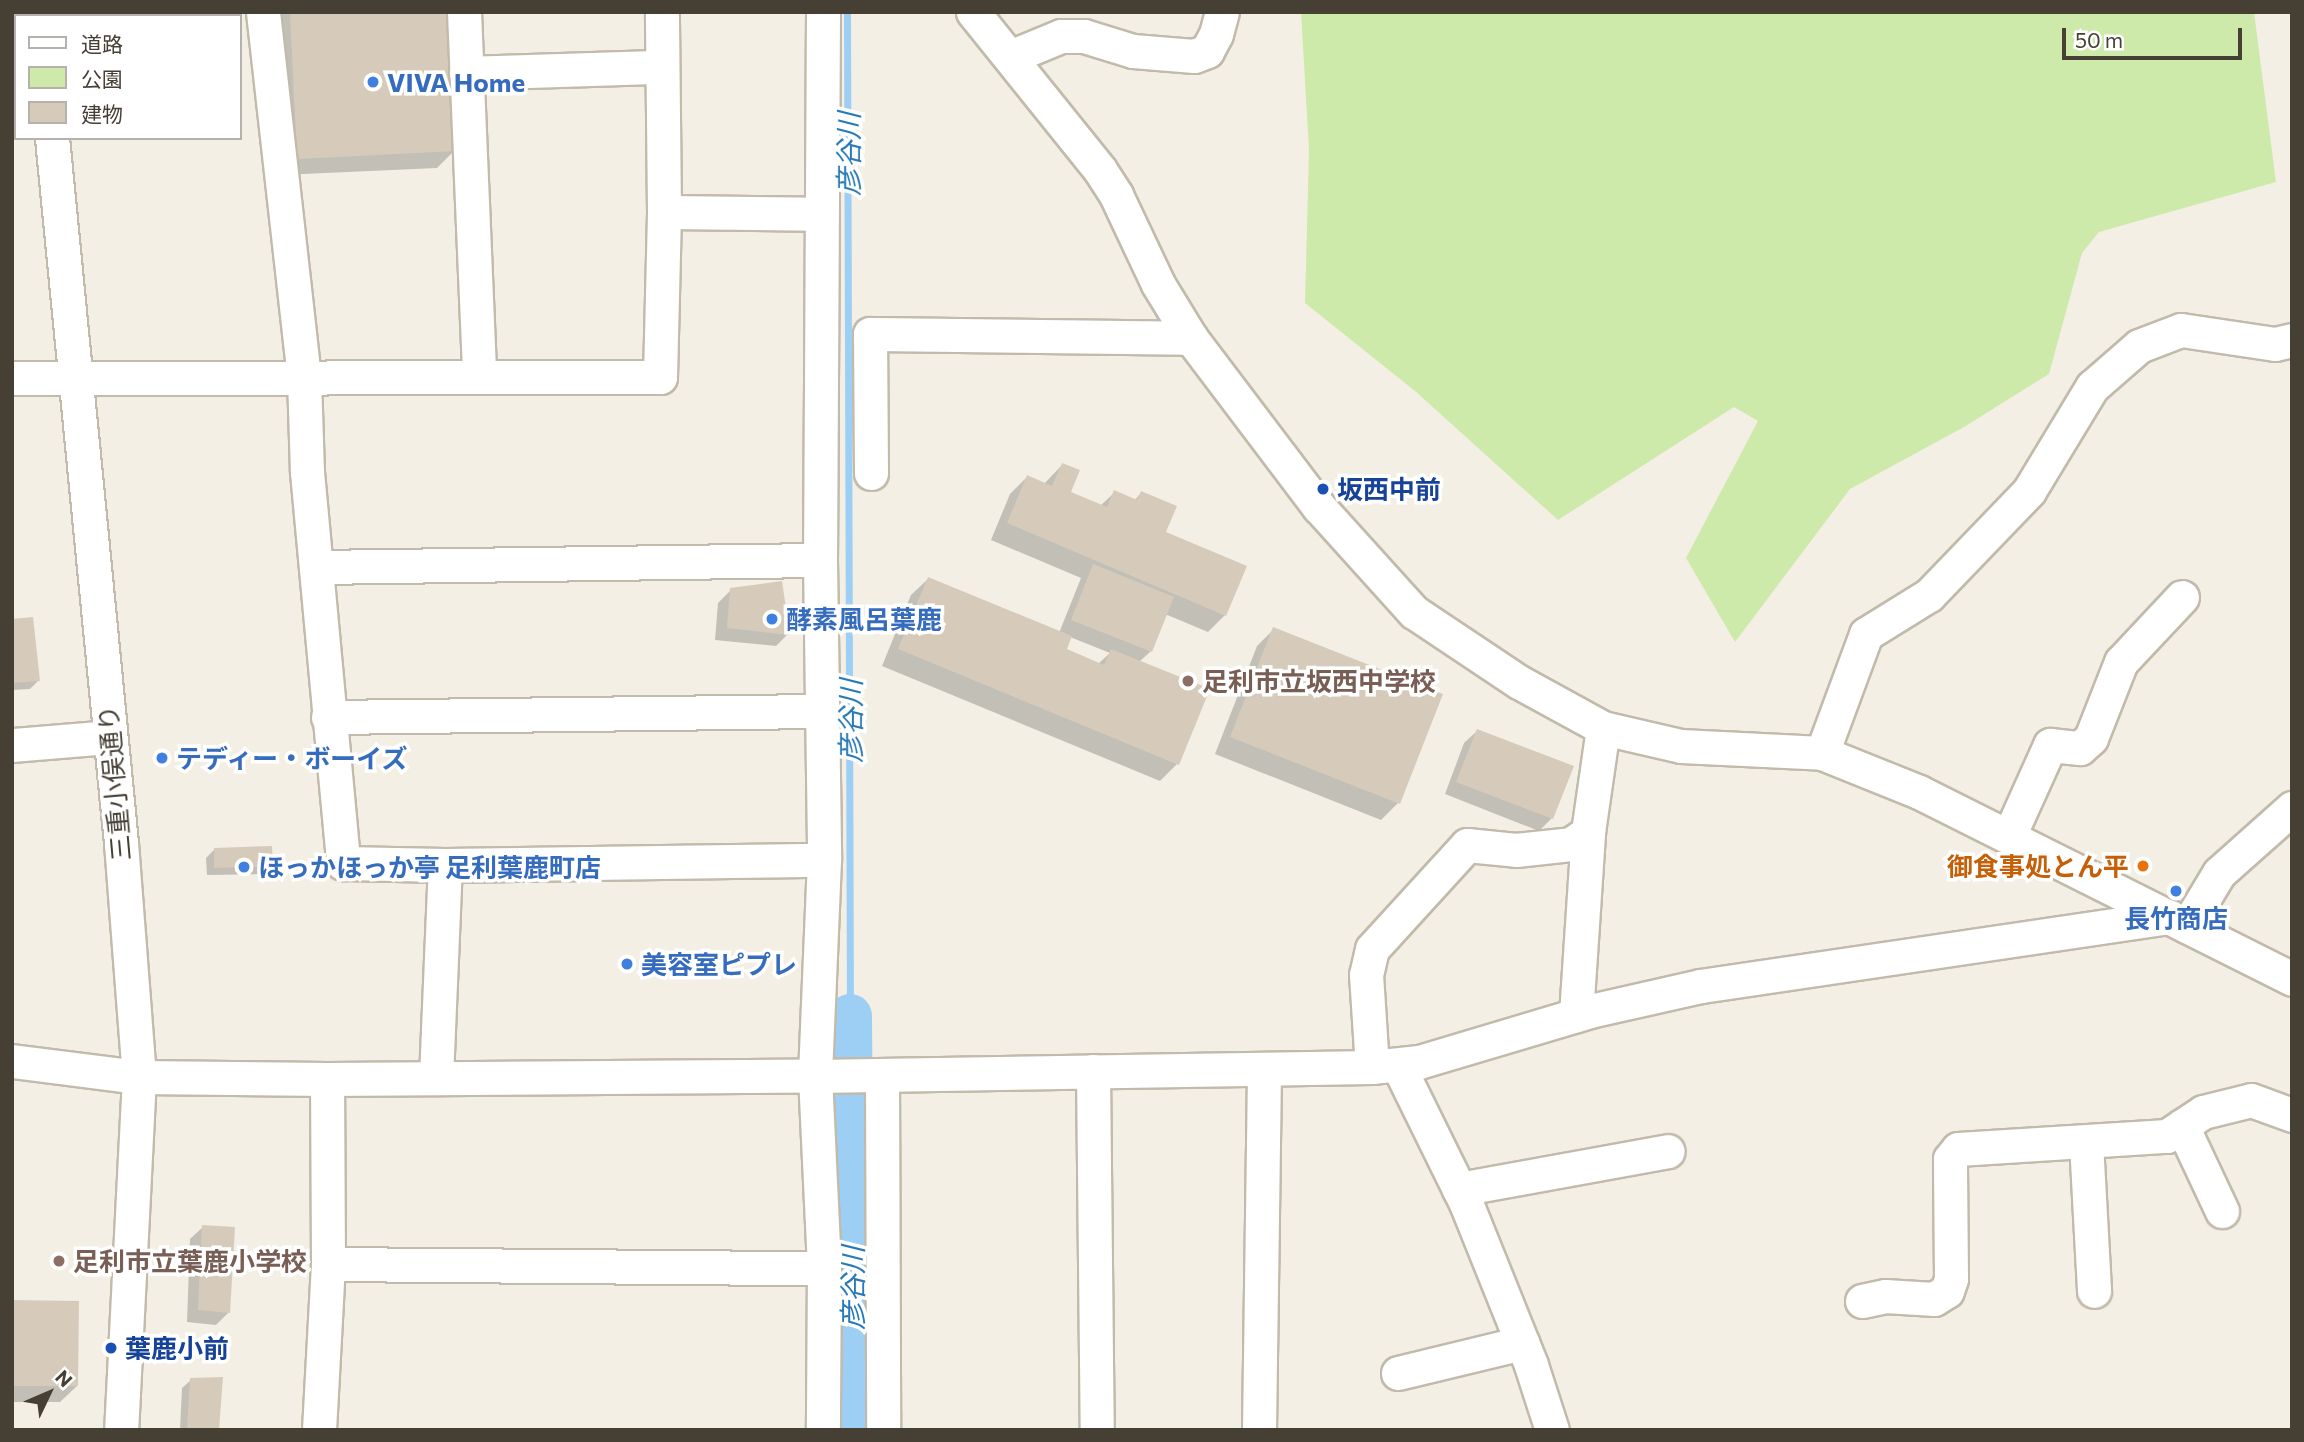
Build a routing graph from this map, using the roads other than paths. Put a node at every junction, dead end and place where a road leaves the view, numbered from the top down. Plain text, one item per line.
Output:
1 (263, 12) edge
2 (464, 12) edge
3 (662, 12) edge
4 (823, 12) edge
5 (973, 12) edge
6 (1222, 12) edge
7 (1010, 57) junction
8 (662, 66) junction
9 (466, 73) junction
10 (52, 140) edge
11 (664, 212) junction
12 (821, 214) junction
13 (1191, 338) junction
14 (2292, 340) edge
15 (12, 377) edge
16 (304, 377) junction
17 (479, 377) junction
18 (75, 378) junction
19 (872, 474) dead end
20 (820, 560) junction
21 (316, 566) junction
22 (2182, 597) dead end
23 (822, 711) junction
24 (328, 717) junction
25 (1603, 728) junction
26 (110, 737) junction
27 (12, 745) edge
28 (1822, 753) junction
29 (2292, 808) edge
30 (1588, 832) junction
31 (2009, 836) junction
32 (824, 860) junction
33 (445, 865) junction
34 (2178, 922) junction
35 (2289, 972) edge
36 (1576, 1015) junction
37 (12, 1061) edge
38 (1385, 1066) junction
39 (1264, 1069) junction
40 (1093, 1071) junction
41 (873, 1075) junction
42 (822, 1076) junction
43 (139, 1077) junction
44 (436, 1078) junction
45 (327, 1079) junction
46 (2292, 1115) edge
47 (2182, 1126) junction
48 (2086, 1142) junction
49 (1668, 1151) dead end
50 (1459, 1189) junction
51 (2222, 1211) dead end
52 (328, 1264) junction
53 (824, 1268) junction
54 (2094, 1291) dead end
55 (1862, 1301) dead end
56 (1522, 1343) junction
57 (1398, 1373) dead end
58 (121, 1430) edge
59 (319, 1430) edge
60 (823, 1430) edge
61 (883, 1430) edge
62 (1097, 1430) edge
63 (1259, 1430) edge
64 (1552, 1430) edge

1 - 16 street
2 - 9 street
3 - 8 street
4 - 12 street
5 - 7 street
6 - 7 street
7 - 13 street
8 - 9 street
8 - 11 street
9 - 17 street
10 - 18 street, 三重小俣通り
11 - 12 street
11 - 17 street
12 - 20 street
13 - 19 street
13 - 25 street
14 - 28 street
15 - 18 street
16 - 17 street
16 - 18 street
16 - 21 street
18 - 26 street, 三重小俣通り
20 - 21 street
20 - 23 street
21 - 24 street
22 - 31 street
23 - 24 street
23 - 32 street
24 - 33 street
25 - 28 street
25 - 30 street
26 - 27 street
26 - 43 street, 三重小俣通り
28 - 31 street
29 - 34 street
30 - 36 street
30 - 38 street
31 - 34 street
32 - 33 street
32 - 42 street
33 - 44 street
34 - 35 street
34 - 36 street
36 - 38 street
37 - 43 street
38 - 39 street
38 - 50 street
39 - 40 street
39 - 63 street
40 - 41 street
40 - 62 street
41 - 42 street
41 - 61 street
42 - 44 street
42 - 53 street
43 - 45 street
43 - 58 street, 三重小俣通り
44 - 45 street
45 - 52 street
46 - 47 street
47 - 48 street
47 - 51 street
48 - 54 street
48 - 55 street
49 - 50 street
50 - 56 street
52 - 53 street
52 - 59 street
53 - 60 street
56 - 57 street
56 - 64 street

